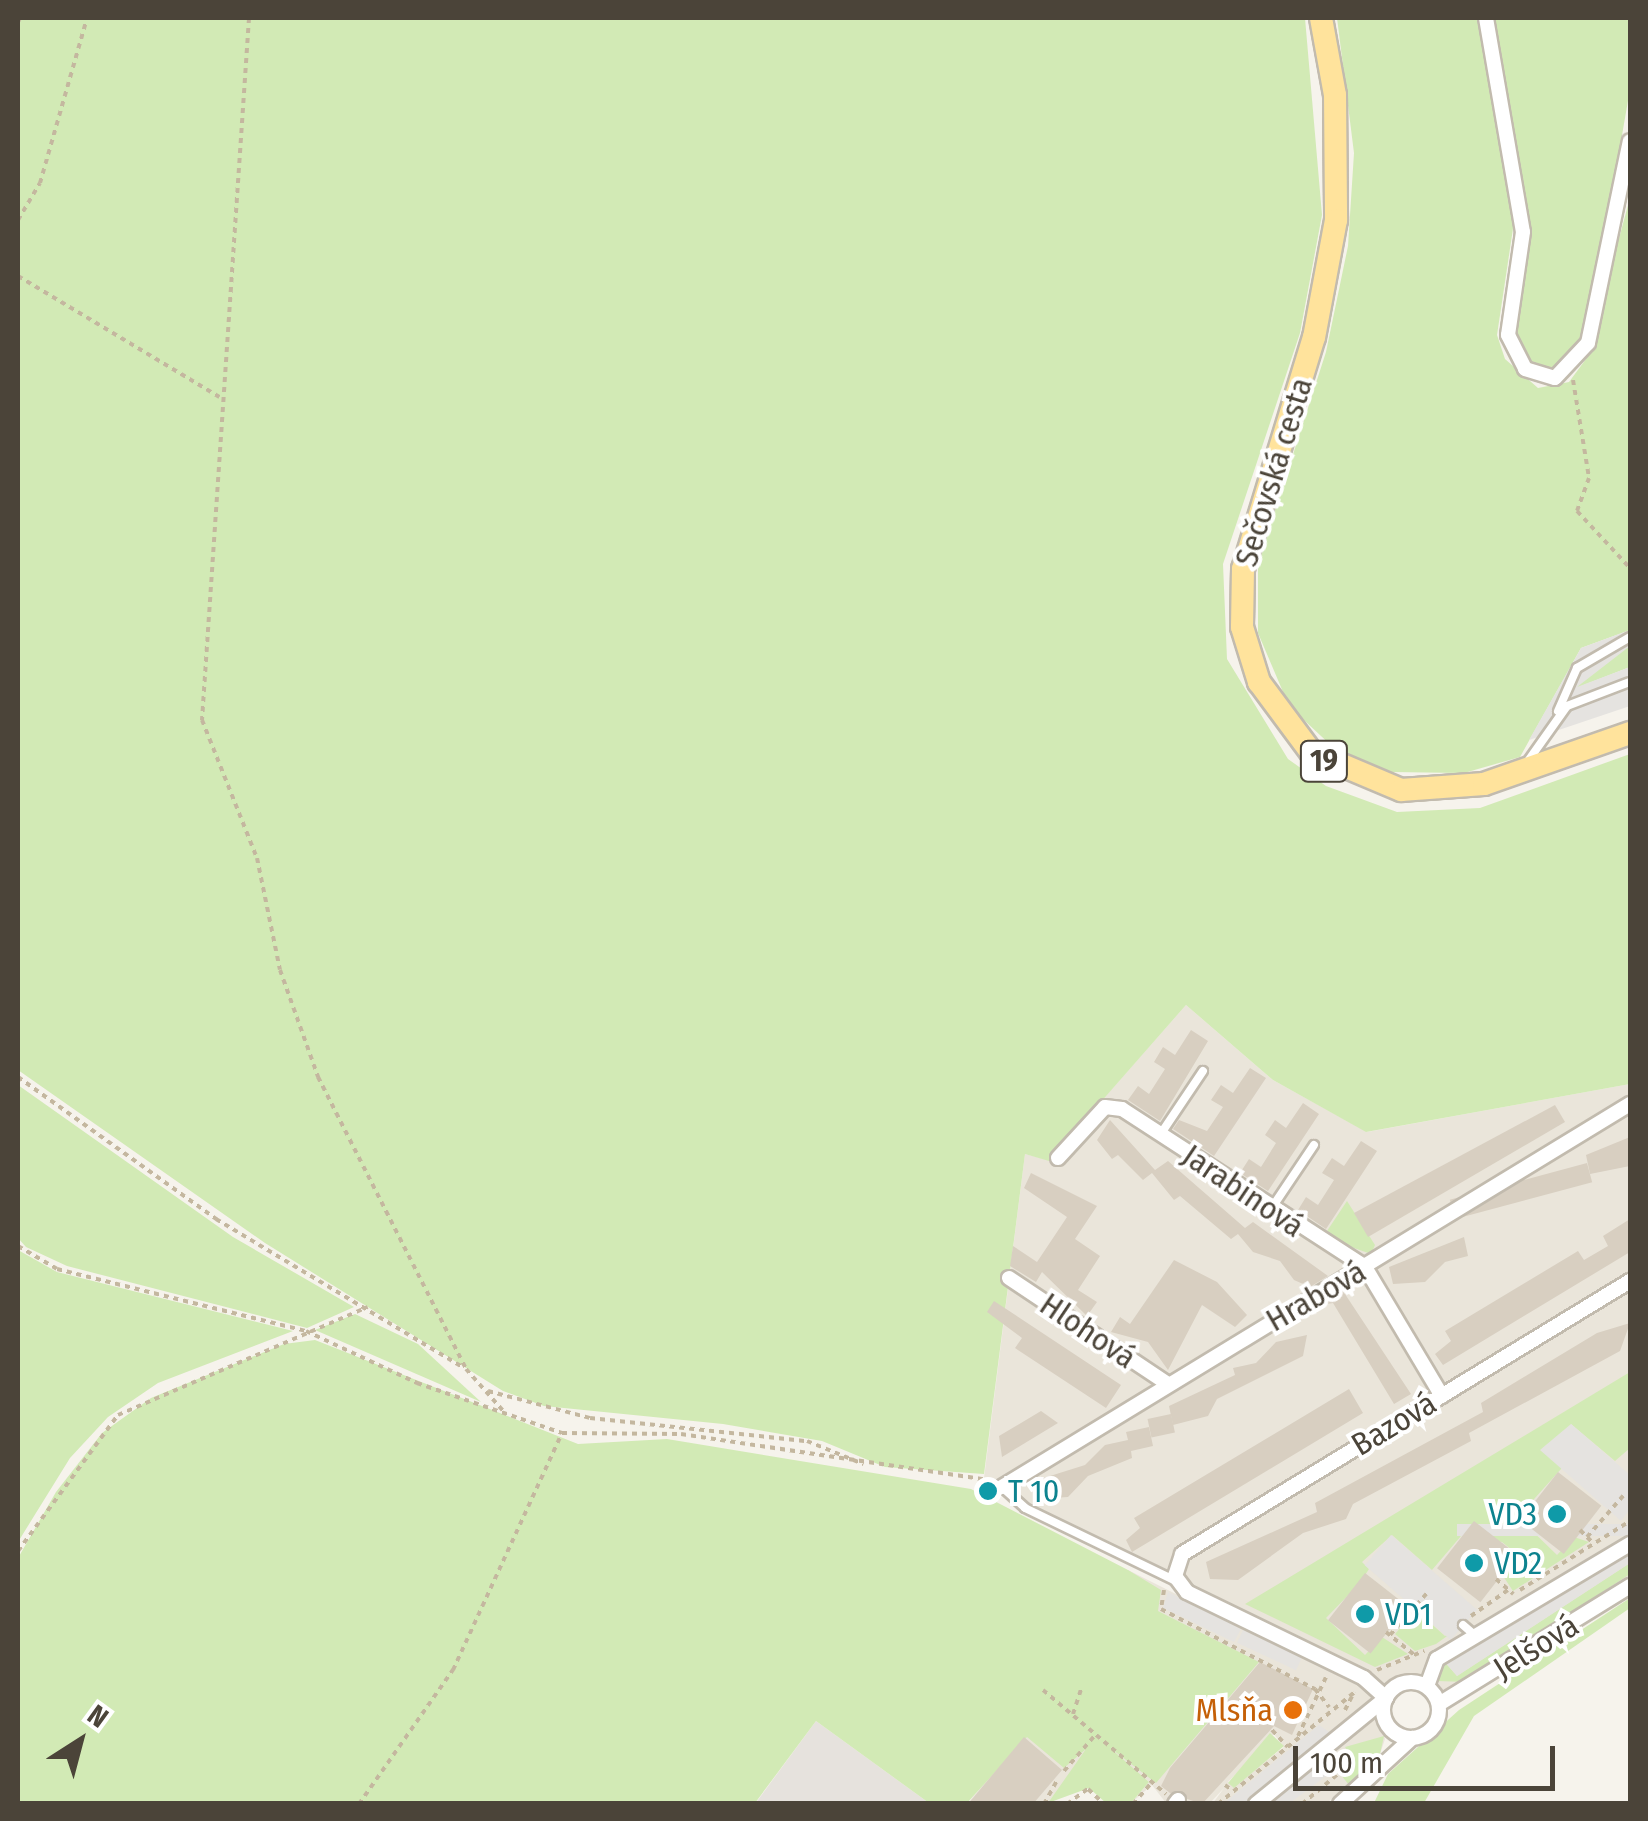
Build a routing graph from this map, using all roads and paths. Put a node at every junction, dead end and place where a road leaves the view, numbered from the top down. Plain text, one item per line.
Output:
1 (87, 18) edge
2 (249, 18) edge
3 (1321, 18) edge
4 (1486, 18) edge
5 (1630, 142) edge
6 (18, 220) edge
7 (18, 276) edge
8 (1570, 370) junction
9 (220, 398) junction
10 (1630, 568) edge
11 (1630, 637) edge
12 (1630, 682) edge
13 (1556, 715) junction
14 (1630, 733) edge
15 (1519, 774) junction
16 (1203, 1071) dead end
17 (18, 1076) edge
18 (1630, 1104) edge
19 (1160, 1135) junction
20 (1314, 1145) dead end
21 (1058, 1158) dead end
22 (1270, 1209) junction
23 (18, 1246) edge
24 (1365, 1268) junction
25 (1008, 1278) dead end
26 (1630, 1281) edge
27 (368, 1308) junction
28 (306, 1330) junction
29 (466, 1369) junction
30 (1168, 1384) junction
31 (483, 1389) junction
32 (1442, 1396) junction
33 (506, 1413) junction
34 (562, 1433) junction
35 (866, 1467) junction
36 (1002, 1487) junction
37 (1623, 1496) dead end
38 (1630, 1521) edge
39 (1580, 1530) dead end
40 (1587, 1537) junction
41 (1593, 1543) junction
42 (1630, 1544) edge
43 (18, 1551) edge
44 (1145, 1568) junction
45 (1496, 1579) dead end
46 (1176, 1581) junction
47 (1630, 1586) edge
48 (1510, 1592) junction
49 (1427, 1593) dead end
50 (1463, 1624) joint
51 (1480, 1640) junction
52 (1438, 1645) dead end
53 (1414, 1655) junction
54 (1362, 1678) junction
55 (1404, 1682) junction
56 (1082, 1686) dead end
57 (1426, 1686) junction
58 (1044, 1690) dead end
59 (1317, 1696) junction
60 (1386, 1698) junction
61 (1365, 1699) dead end
62 (1439, 1704) junction
63 (1329, 1707) junction
64 (1073, 1714) junction
65 (1359, 1714) dead end
66 (1323, 1718) junction
67 (1332, 1728) dead end
68 (1272, 1730) dead end
69 (1392, 1730) junction
70 (1096, 1734) junction
71 (1347, 1734) junction
72 (1412, 1738) junction
73 (1296, 1741) junction
74 (1288, 1747) junction
75 (1388, 1760) junction
76 (1064, 1772) dead end
77 (1058, 1778) dead end
78 (1152, 1782) junction
79 (1225, 1784) dead end
80 (1233, 1792) junction
81 (1176, 1802) edge
82 (360, 1804) edge
83 (1044, 1804) edge
84 (1067, 1804) edge
85 (1104, 1804) edge
86 (1133, 1804) edge
87 (1218, 1804) edge
88 (1256, 1804) edge
89 (1302, 1804) edge
90 (1340, 1804) edge

1 - 6 path
2 - 9 path
3 - 15 main road, Sečovská cesta / 19
4 - 8 street
5 - 8 street
7 - 9 path
8 - 10 path
9 - 29 path
11 - 13 lane
12 - 13 lane
13 - 15 lane
14 - 15 main road, Sečovská cesta / 19
16 - 19 lane
17 - 27 path
18 - 24 street, Hrabová
19 - 21 street, Jarabinová
19 - 22 street, Jarabinová
20 - 22 lane
22 - 24 street, Jarabinová
23 - 28 path
24 - 30 street, Hrabová
24 - 32 street, Jarabinová
25 - 30 street, Hlohová
26 - 32 street, Bazová
27 - 28 path
27 - 29 path
28 - 33 path
28 - 43 path
29 - 31 path
30 - 36 street, Hrabová
31 - 33 path
31 - 35 path
32 - 46 street, Bazová
33 - 34 path
34 - 35 path
34 - 82 path
35 - 36 path
36 - 44 lane
37 - 40 path
38 - 41 path
39 - 40 path
40 - 41 path
41 - 48 path
42 - 51 street, Jelšová
44 - 46 lane
44 - 59 path
45 - 48 path
46 - 54 street
47 - 62 street, Jelšová
48 - 50 path
49 - 53 path
50 - 51 lane
51 - 57 street, Jelšová
52 - 53 path
53 - 54 path
54 - 55 street
54 - 59 path
54 - 60 street
55 - 57 street
55 - 60 street
56 - 64 path
57 - 62 street
58 - 64 path
59 - 63 path
59 - 73 path
60 - 69 street
60 - 71 street
61 - 63 path
62 - 72 street
63 - 66 path
64 - 70 path
65 - 71 path
66 - 67 path
66 - 73 path
68 - 74 path
69 - 71 street
69 - 72 street
69 - 75 street
70 - 76 path
70 - 78 path
71 - 88 street
71 - 89 path
72 - 75 street
73 - 74 path
74 - 80 path
75 - 90 street
77 - 83 path
78 - 81 path
78 - 86 path
79 - 80 path
80 - 87 path
84 - 85 path

